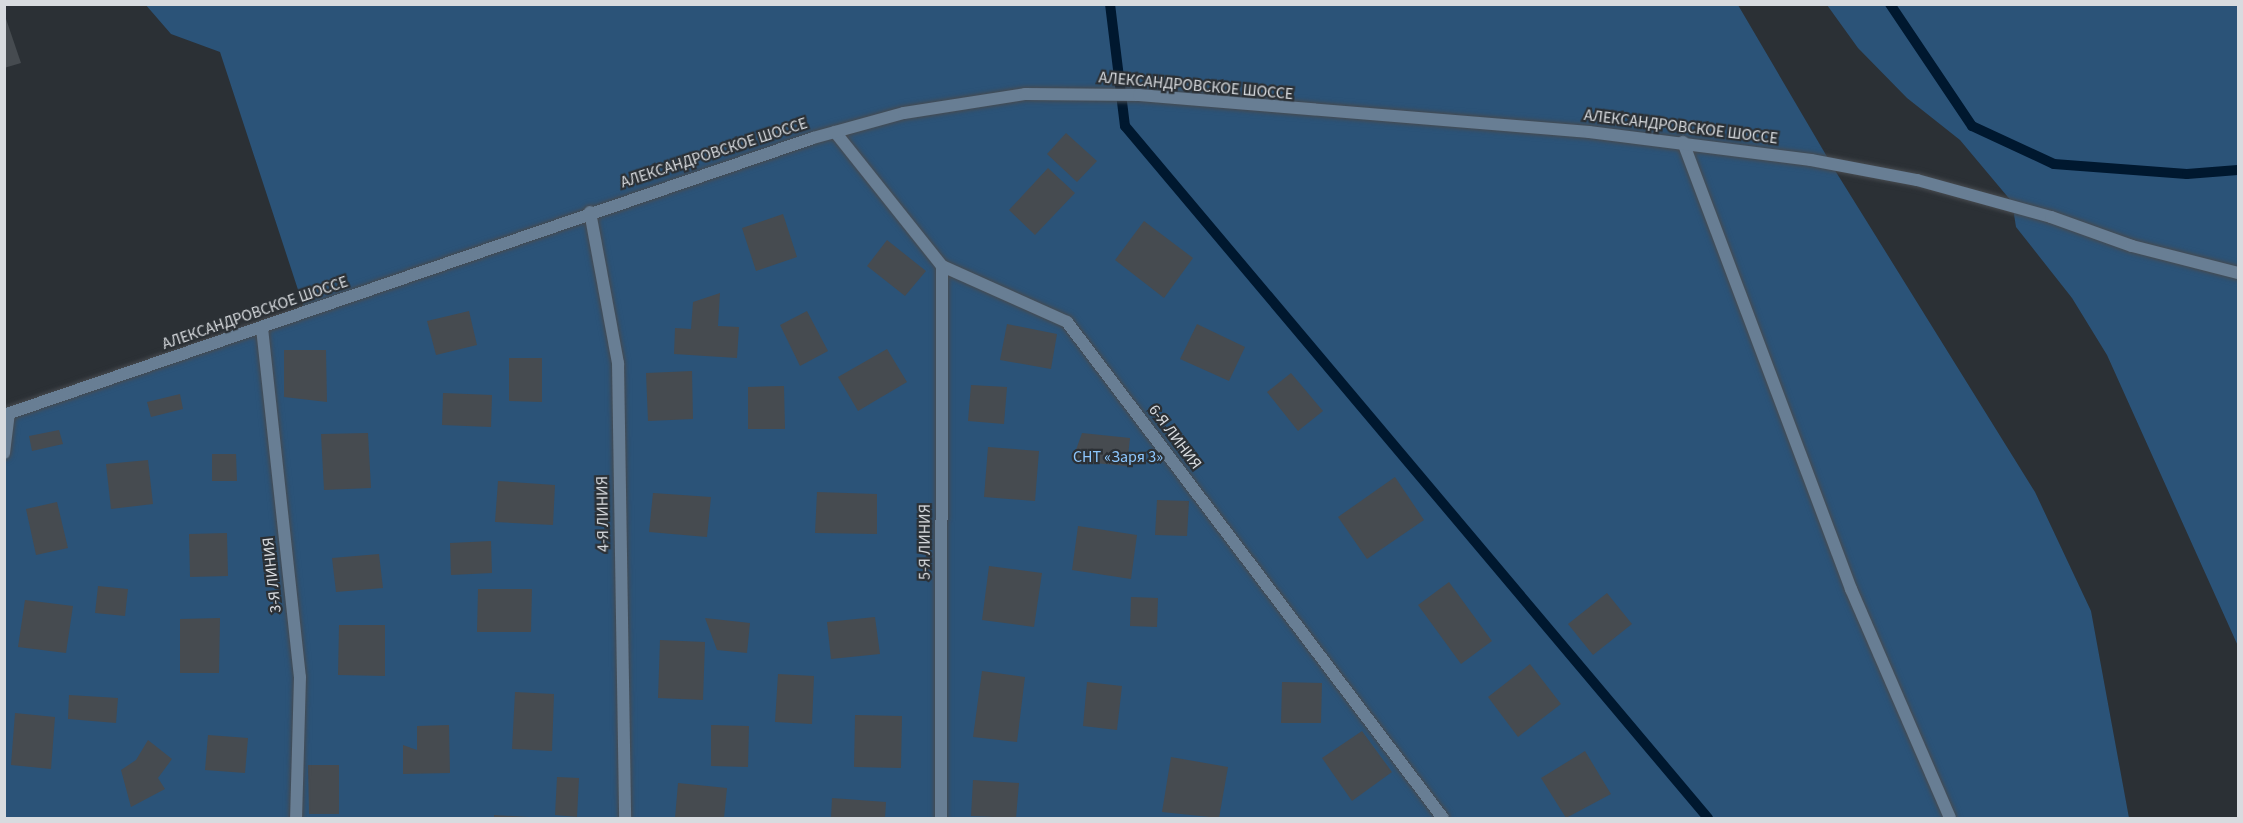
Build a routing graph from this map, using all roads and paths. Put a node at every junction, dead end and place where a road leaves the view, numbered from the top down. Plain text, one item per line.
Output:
1 (835, 132) junction
2 (1683, 142) junction
3 (590, 212) junction
4 (942, 266) junction
5 (2238, 273) edge
6 (262, 328) junction
7 (7, 415) edge
8 (4, 453) edge
9 (296, 819) edge
10 (625, 819) edge
11 (941, 819) edge
12 (1443, 819) edge
13 (1950, 819) edge

1 - 2 street, АЛЕКСАНДРОВСКОЕ ШОССЕ
1 - 3 street, АЛЕКСАНДРОВСКОЕ ШОССЕ
1 - 4 street, 6-Я ЛИНИЯ
2 - 5 street, АЛЕКСАНДРОВСКОЕ ШОССЕ
2 - 13 street
3 - 6 street, АЛЕКСАНДРОВСКОЕ ШОССЕ
3 - 10 street, 4-Я ЛИНИЯ
4 - 11 street, 5-Я ЛИНИЯ
4 - 12 street, 6-Я ЛИНИЯ
6 - 7 street, АЛЕКСАНДРОВСКОЕ ШОССЕ
6 - 9 street, 3-Я ЛИНИЯ
7 - 8 street

